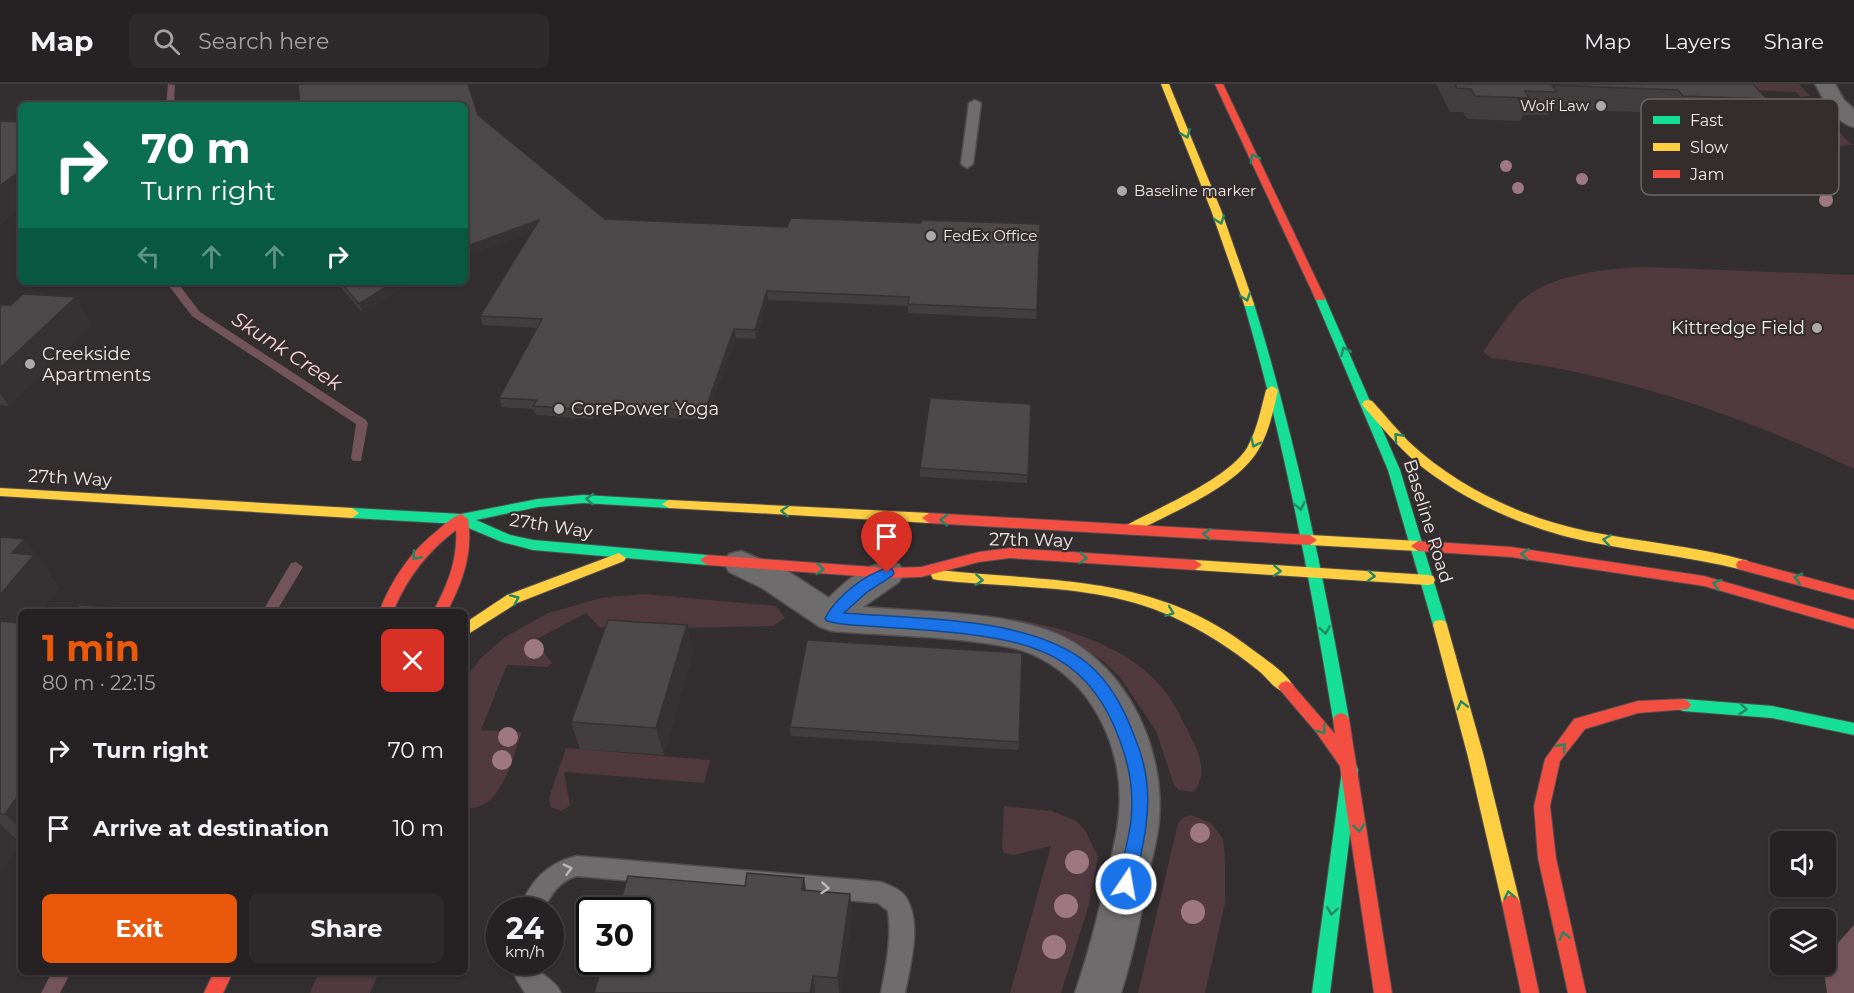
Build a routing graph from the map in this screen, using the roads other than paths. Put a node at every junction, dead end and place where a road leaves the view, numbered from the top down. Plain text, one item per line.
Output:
1 (1165, 84) edge
2 (1205, 84) edge
3 (1825, 84) edge
4 (1221, 89) edge
5 (1834, 99) edge
6 (975, 103) dead end
7 (1839, 106) edge
8 (1854, 121) edge
9 (967, 164) dead end
10 (1273, 387) junction
11 (1368, 404) junction
12 (0, 492) edge
13 (461, 519) junction
14 (1129, 530) junction
15 (1308, 540) junction
16 (1418, 546) junction
17 (629, 554) junction
18 (741, 563) junction
19 (921, 572) junction
20 (887, 573) junction
21 (1314, 573) junction
22 (1428, 580) junction
23 (1854, 595) edge
24 (387, 609) edge
25 (442, 609) edge
26 (832, 618) junction
27 (1854, 624) edge
28 (468, 628) edge
29 (1854, 729) edge
30 (1350, 770) junction
31 (537, 897) edge
32 (222, 975) edge
33 (526, 975) edge
34 (213, 993) edge
35 (549, 993) edge
36 (893, 993) edge
37 (1098, 993) edge
38 (1321, 993) edge
39 (1383, 993) edge
40 (1530, 993) edge
41 (1577, 993) edge

1 -> 10 main road
2 - 4 main road
3 - 5 street
11 -> 4 main road, Baseline Road
6 - 9 lane
7 - 8 street
10 -> 14 main road
10 -> 15 main road
11 - 16 main road, Baseline Road
23 -> 11 main road
12 - 13 main road, 27th Way
14 -> 13 main road, 27th Way
13 - 17 main road, 27th Way
13 -> 24 main road
13 - 25 main road
15 -> 14 main road, 27th Way
15 - 16 main road, 27th Way
15 - 21 main road
16 - 22 main road, Baseline Road
27 -> 16 main road, 27th Way
17 - 18 main road, 27th Way
28 -> 17 main road
18 -> 20 main road, 27th Way
18 - 26 street
19 - 20 main road, 27th Way
19 -> 21 main road, 27th Way
19 -> 30 main road
20 - 26 street
21 -> 22 main road, 27th Way
21 -> 30 main road
40 -> 22 main road, Baseline Road
26 - 37 street
41 -> 29 main road
30 -> 38 main road
30 -> 39 main road
31 -> 36 lane
32 - 34 main road
33 - 35 lane

